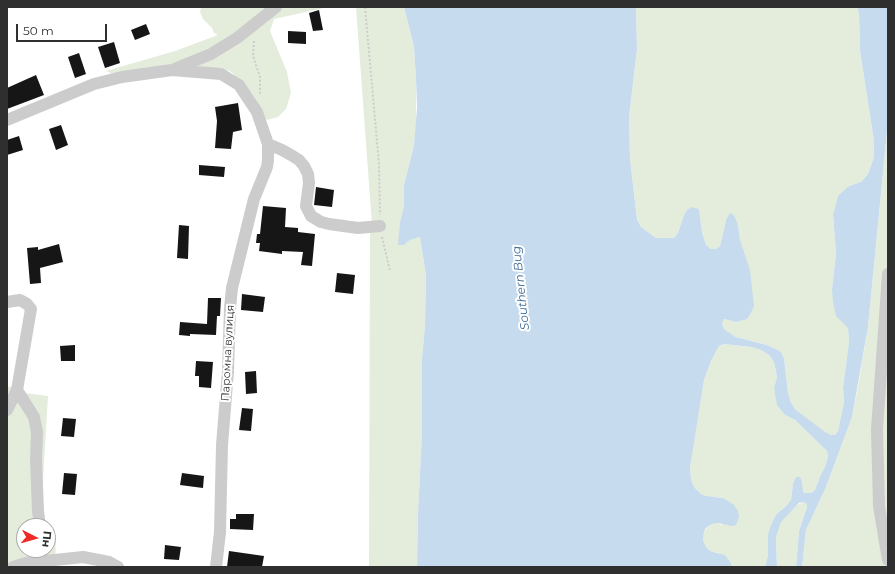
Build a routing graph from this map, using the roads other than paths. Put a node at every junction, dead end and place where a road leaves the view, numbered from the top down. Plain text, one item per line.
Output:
1 (276, 7) edge
2 (172, 70) junction
3 (7, 120) edge
4 (268, 144) junction
5 (380, 226) road end
6 (888, 274) edge
7 (7, 302) edge
8 (17, 390) junction
9 (7, 410) edge
10 (39, 518) edge
11 (56, 556) edge
12 (40, 558) edge
13 (888, 560) edge
14 (13, 567) edge
15 (118, 567) edge
16 (216, 567) edge

1 - 2 street
2 - 3 street
2 - 4 street, Паромна вулиця
4 - 5 street
4 - 16 street, Паромна вулиця
6 - 13 street
7 - 8 street
8 - 9 street
8 - 10 street
11 - 15 street
12 - 14 street

